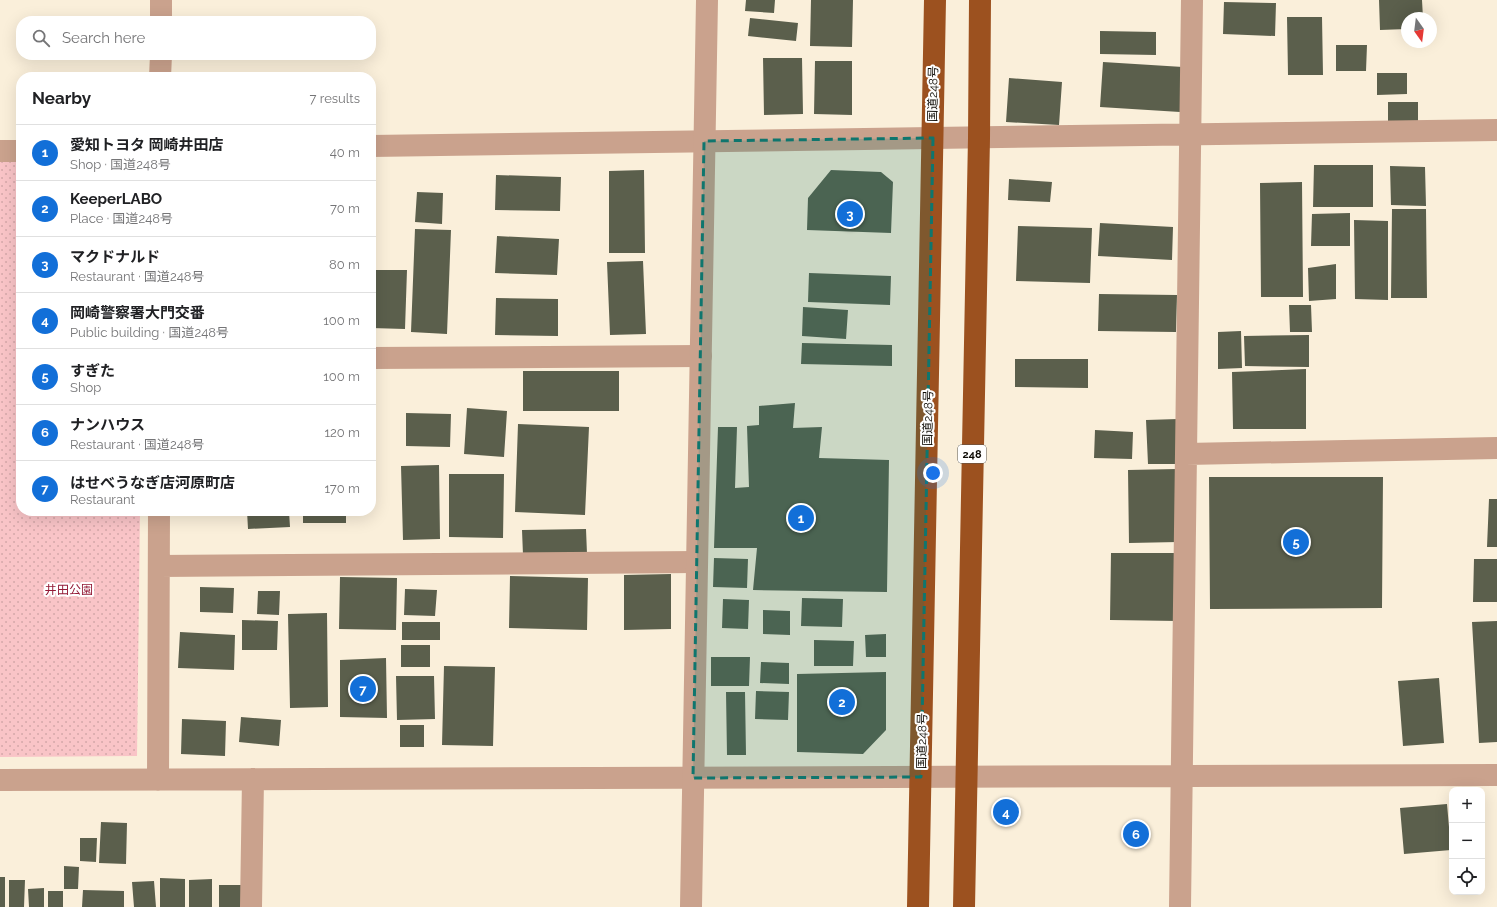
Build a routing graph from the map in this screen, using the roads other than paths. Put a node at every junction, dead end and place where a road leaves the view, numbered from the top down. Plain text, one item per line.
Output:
1 (161, 0) edge
2 (707, 0) edge
3 (935, 0) edge
4 (980, 0) edge
5 (1192, 0) edge
6 (161, 16) edge
7 (161, 60) edge
8 (160, 72) edge
9 (1497, 130) edge
10 (1190, 134) junction
11 (933, 138) junction
12 (979, 138) junction
13 (704, 141) junction
14 (376, 146) edge
15 (0, 151) edge
16 (16, 151) edge
17 (700, 356) junction
18 (376, 358) edge
19 (1497, 448) edge
20 (1186, 454) junction
21 (159, 516) edge
22 (697, 562) junction
23 (159, 566) junction
24 (1497, 775) edge
25 (1182, 776) junction
26 (921, 777) junction
27 (965, 777) junction
28 (693, 778) junction
29 (253, 779) junction
30 (0, 780) edge
31 (158, 780) junction
32 (251, 907) edge
33 (691, 907) edge
34 (918, 907) edge
35 (964, 907) edge
36 (1180, 907) edge

1 - 6 street
2 - 13 street
3 - 11 highway, 国道248号
4 - 12 highway, 248
5 - 10 street
7 - 8 street
9 - 10 street
10 - 12 street
10 - 20 street
11 - 12 street
11 - 13 street
11 - 26 highway, 国道248号
12 - 27 highway, 248
13 - 14 street
13 - 17 street
15 - 16 street
17 - 18 street
17 - 22 street
19 - 20 street
20 - 25 street
21 - 23 street
22 - 23 street
22 - 28 street
23 - 31 street
24 - 25 street
25 - 27 street
25 - 36 street
26 - 27 street
26 - 28 street
26 - 34 highway, 国道248号
27 - 35 highway, 248
28 - 29 street
28 - 33 street
29 - 31 street
29 - 32 street
30 - 31 street

